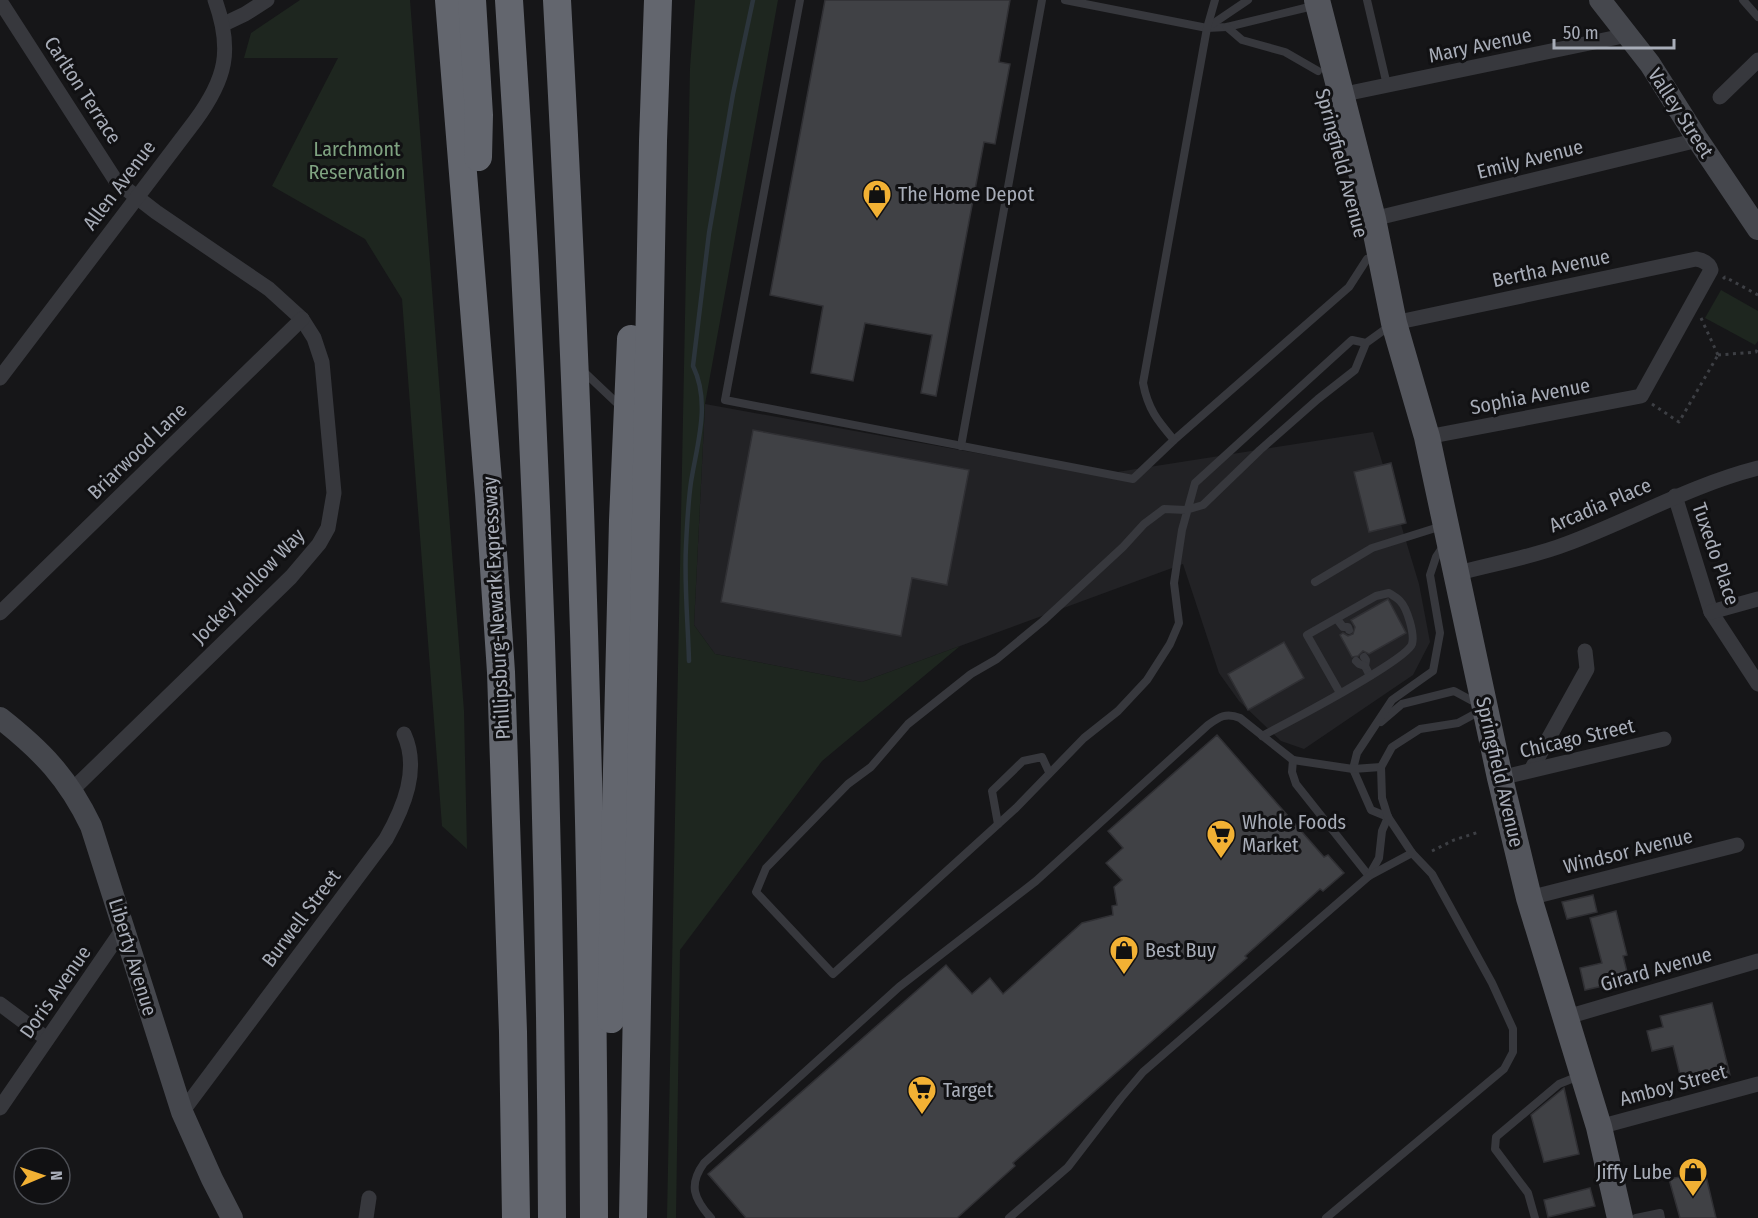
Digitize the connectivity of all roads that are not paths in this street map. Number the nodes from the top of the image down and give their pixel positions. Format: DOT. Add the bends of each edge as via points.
graph roads {
  1 [pos="216,0"];
  2 [pos="267,0"];
  3 [pos="449,0"];
  4 [pos="472,0"];
  5 [pos="509,0"];
  6 [pos="557,0"];
  7 [pos="658,0"];
  8 [pos="800,0"];
  9 [pos="1042,0"];
  10 [pos="1065,0"];
  11 [pos="1215,0"];
  12 [pos="1248,0"];
  13 [pos="1367,0"];
  14 [pos="1600,0"];
  15 [pos="1743,0"];
  16 [pos="1309,3"];
  17 [pos="3,11"];
  18 [pos="1758,17"];
  19 [pos="224,24"];
  20 [pos="1227,27"];
  21 [pos="1207,28"];
  22 [pos="1628,35"];
  23 [pos="1758,60"];
  24 [pos="1318,71"];
  25 [pos="1387,86"];
  26 [pos="1340,95"];
  27 [pos="1720,97"];
  28 [pos="1698,140"];
  29 [pos="653,141"];
  30 [pos="136,197"];
  31 [pos="1372,219"];
  32 [pos="1756,222"];
  33 [pos="1367,259"];
  34 [pos="475,314"];
  35 [pos="302,319"];
  36 [pos="1394,323"];
  37 [pos="1366,343"];
  38 [pos="575,364"];
  39 [pos="0,378"];
  40 [pos="1641,396"];
  41 [pos="627,412"];
  42 [pos="1427,438"];
  43 [pos="1174,440"];
  44 [pos="961,446"];
  45 [pos="1758,468"];
  46 [pos="1675,496"];
  47 [pos="1186,510"];
  48 [pos="1447,532"];
  49 [pos="1455,574"];
  50 [pos="1315,582"];
  51 [pos="1758,599"];
  52 [pos="1711,612"];
  53 [pos="0,614"];
  54 [pos="1337,619"];
  55 [pos="1344,630"];
  56 [pos="1584,651"];
  57 [pos="1364,657"];
  58 [pos="1356,661"];
  59 [pos="1365,666"];
  60 [pos="1370,676"];
  61 [pos="1758,684"];
  62 [pos="1340,693"];
  63 [pos="1485,708"];
  64 [pos="0,718"];
  65 [pos="1375,726"];
  66 [pos="404,734"];
  67 [pos="1262,736"];
  68 [pos="1664,739"];
  69 [pos="1293,760"];
  70 [pos="1381,767"];
  71 [pos="1353,769"];
  72 [pos="1531,770"];
  73 [pos="1049,772"];
  74 [pos="1500,778"];
  75 [pos="72,790"];
  76 [pos="1388,817"];
  77 [pos="998,824"];
  78 [pos="1737,845"];
  79 [pos="1412,853"];
  80 [pos="1369,876"];
  81 [pos="1529,898"];
  82 [pos="123,929"];
  83 [pos="1758,961"];
  84 [pos="0,1004"];
  85 [pos="1566,1017"];
  86 [pos="47,1039"];
  87 [pos="1583,1075"];
  88 [pos="1758,1084"];
  89 [pos="0,1108"];
  90 [pos="182,1112"];
  91 [pos="1599,1127"];
  92 [pos="369,1198"];
  93 [pos="1661,1216"];
  94 [pos="230,1217"];
  95 [pos="366,1218"];
  96 [pos="516,1218"];
  97 [pos="552,1218"];
  98 [pos="594,1218"];
  99 [pos="598,1218"];
  100 [pos="633,1218"];
  101 [pos="711,1218"];
  102 [pos="1009,1218"];
  103 [pos="1326,1218"];
  104 [pos="1535,1218"];
  105 [pos="1620,1218"];
  106 [pos="1636,1218"];
  1 -- 19 [label="street, Allen Avenue"];
  2 -- 19 [label="street"];
  3 -- 34 [label="highway, Phillipsburg-Newark Expressway"];
  4 -- 34 [label="highway" via="479,115"];
  5 -- 97 [label="highway" via="530,357 545,739"];
  6 -- 38 [label="highway"];
  7 -- 29 [label="highway"];
  8 -- 44 [label="lane" via="725,400"];
  9 -- 44 [label="lane"];
  10 -- 21 [label="lane"];
  11 -- 21 [label="lane"];
  12 -- 21 [label="lane"];
  13 -- 25 [label="lane"];
  14 -- 22 [label="street, Valley Street"];
  15 -- 18 [label="lane"];
  16 -- 20 [label="lane"];
  16 -- 24 [label="main road, Springfield Avenue"];
  16 -- 26 [label="main road, Springfield Avenue"];
  17 -- 30 [label="street, Carlton Terrace" via="116,181"];
  19 -- 30 [label="street, Allen Avenue" via="225,48 215,92"];
  20 -- 21 [label="lane"];
  20 -- 24 [label="lane" via="1242,40 1286,52"];
  21 -- 43 [label="lane" via="1143,383 1146,402"];
  22 -- 25 [label="street, Mary Avenue"];
  22 -- 28 [label="street, Valley Street"];
  23 -- 27 [label="street"];
  24 -- 33 [label="main road, Springfield Avenue"];
  25 -- 26 [label="street, Mary Avenue"];
  26 -- 31 [label="main road, Springfield Avenue"];
  28 -- 31 [label="street, Emily Avenue"];
  28 -- 32 [label="street, Valley Street"];
  29 -- 41 [label="highway" via="634,278"];
  29 -- 100 [label="highway"];
  30 -- 35 [label="street, Jockey Hollow Way" via="261,283"];
  30 -- 39 [label="street, Allen Avenue"];
  31 -- 36 [label="main road, Springfield Avenue"];
  33 -- 36 [label="main road, Springfield Avenue"];
  33 -- 43 [label="lane" via="1349,287"];
  34 -- 96 [label="highway, Phillipsburg-Newark Expressway" via="501,672"];
  35 -- 53 [label="street, Briarwood Lane"];
  35 -- 75 [label="street, Jockey Hollow Way" via="322,362 334,493 328,528 320,544 291,577"];
  36 -- 37 [label="lane"];
  36 -- 40 [label="street, Bertha Avenue" via="1696,259 1706,262 1711,270"];
  36 -- 42 [label="main road, Springfield Avenue"];
  37 -- 47 [label="lane" via="1355,370 1260,450 1203,505"];
  37 -- 47 [label="lane" via="1352,340 1195,483"];
  38 -- 41 [label="lane"];
  38 -- 98 [label="highway" via="589,797"];
  40 -- 42 [label="street, Sophia Avenue"];
  41 -- 99 [label="highway" via="608,1143"];
  42 -- 48 [label="main road, Springfield Avenue"];
  43 -- 44 [label="lane" via="1133,479"];
  45 -- 46 [label="street, Arcadia Place"];
  46 -- 49 [label="street, Arcadia Place" via="1565,545"];
  46 -- 52 [label="street, Tuxedo Place"];
  47 -- 73 [label="lane" via="1174,584 1179,623 1170,644 1147,680 1118,711"];
  47 -- 77 [label="lane" via="1164,509 1144,524 1043,621 908,724 871,767 848,784 766,868 756,892 833,974"];
  48 -- 49 [label="main road, Springfield Avenue"];
  48 -- 50 [label="lane" via="1372,548"];
  48 -- 65 [label="lane" via="1430,575 1440,633 1433,671 1392,700"];
  49 -- 63 [label="main road, Springfield Avenue"];
  51 -- 52 [label="street"];
  52 -- 61 [label="street, Tuxedo Place"];
  54 -- 55 [label="lane"];
  54 -- 60 [label="lane" via="1376,596 1389,593 1401,601 1413,631 1412,645 1402,657"];
  54 -- 62 [label="lane" via="1307,634"];
  56 -- 72 [label="street" via="1587,669"];
  57 -- 59 [label="lane"];
  58 -- 59 [label="lane"];
  59 -- 60 [label="lane"];
  60 -- 62 [label="lane"];
  62 -- 67 [label="lane"];
  63 -- 65 [label="lane" via="1454,691 1402,704"];
  63 -- 70 [label="lane" via="1458,723 1420,729 1404,737 1392,747"];
  63 -- 74 [label="main road, Springfield Avenue"];
  64 -- 75 [label="street, Liberty Avenue" via="43,754"];
  65 -- 71 [label="lane" via="1357,753"];
  66 -- 90 [label="street, Burwell Street" via="410,747 409,777 401,809 386,839"];
  67 -- 69 [label="lane"];
  67 -- 101 [label="lane" via="1240,718 1231,714 1221,716 1036,881 899,987 704,1163 695,1179 695,1194"];
  68 -- 72 [label="street, Chicago Street"];
  69 -- 71 [label="lane"];
  69 -- 80 [label="lane" via="1296,784"];
  70 -- 71 [label="lane"];
  70 -- 76 [label="lane" via="1382,798"];
  71 -- 76 [label="lane" via="1371,810"];
  72 -- 74 [label="street, Chicago Street"];
  73 -- 77 [label="lane"];
  73 -- 77 [label="lane" via="1042,756 1023,761 992,791"];
  74 -- 81 [label="main road, Springfield Avenue"];
  75 -- 82 [label="street, Liberty Avenue" via="92,826"];
  76 -- 79 [label="lane"];
  76 -- 80 [label="lane" via="1379,858"];
  78 -- 81 [label="street, Windsor Avenue"];
  79 -- 80 [label="lane"];
  79 -- 103 [label="lane" via="1432,874 1492,983 1513,1029 1513,1052 1504,1069"];
  80 -- 102 [label="lane" via="1143,1072 1068,1167"];
  81 -- 85 [label="main road, Springfield Avenue"];
  82 -- 86 [label="street, Doris Avenue"];
  82 -- 90 [label="street, Liberty Avenue"];
  83 -- 85 [label="street, Girard Avenue"];
  84 -- 86 [label="street"];
  85 -- 87 [label="main road, Springfield Avenue"];
  86 -- 89 [label="street, Doris Avenue"];
  87 -- 91 [label="main road, Springfield Avenue"];
  87 -- 104 [label="lane" via="1558,1084 1496,1137 1495,1149 1528,1193"];
  88 -- 91 [label="street, Amboy Street"];
  90 -- 94 [label="street, Liberty Avenue"];
  91 -- 105 [label="main road, Springfield Avenue"];
  92 -- 95 [label="street"];
  93 -- 106 [label="lane"];
}
